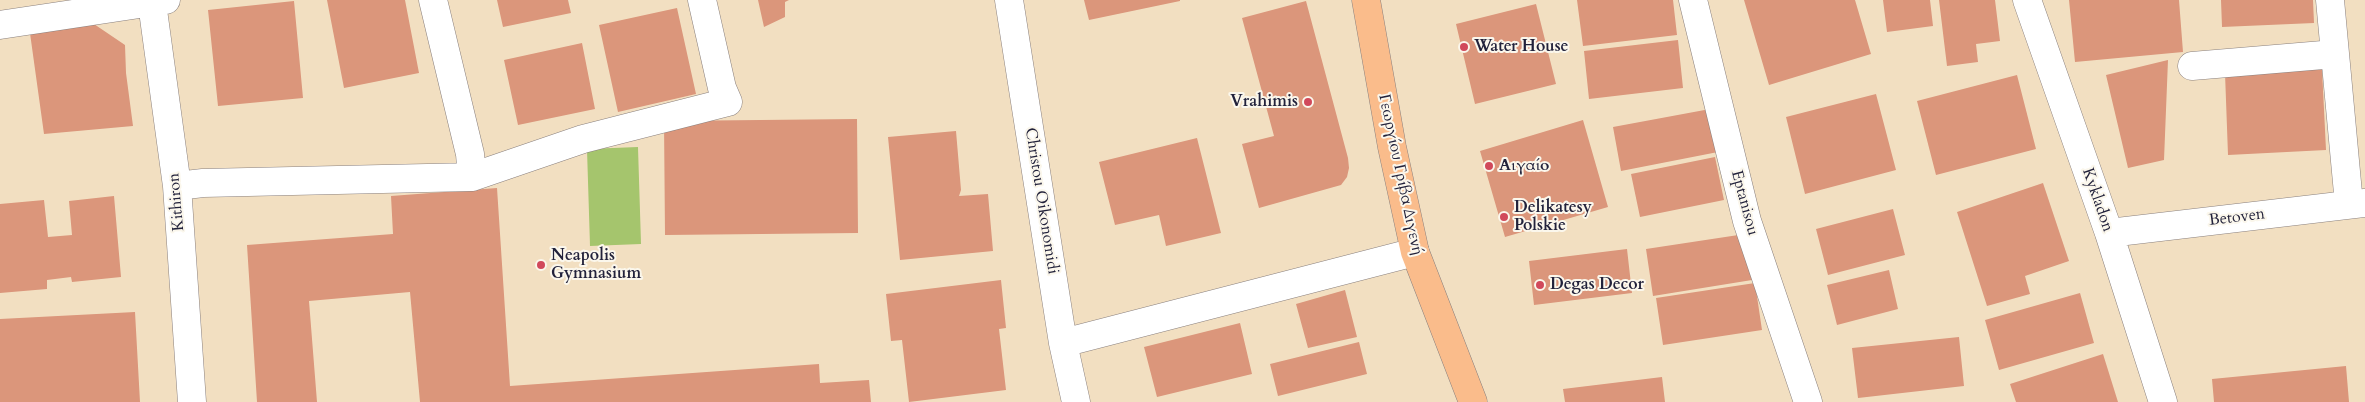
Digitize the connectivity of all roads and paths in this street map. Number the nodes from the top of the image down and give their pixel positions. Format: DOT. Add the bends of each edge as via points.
graph roads {
  1 [pos="433,0"];
  2 [pos="702,0"];
  3 [pos="1009,0"];
  4 [pos="1366,0"];
  5 [pos="1693,0"];
  6 [pos="2027,0"];
  7 [pos="2330,0"];
  8 [pos="159,1"];
  9 [pos="0,25"];
  10 [pos="2335,54"];
  11 [pos="2192,66"];
  12 [pos="472,177"];
  13 [pos="176,186"];
  14 [pos="2357,204"];
  15 [pos="2108,233"];
  16 [pos="1415,252"];
  17 [pos="1063,343"];
  18 [pos="192,402"];
  19 [pos="1076,402"];
  20 [pos="1473,402"];
  21 [pos="1808,402"];
  22 [pos="2164,402"];
  1 -- 12 [label="street" via="470,154"];
  2 -- 12 [label="street" via="728,102 583,139"];
  3 -- 17 [label="street, Christou Oikonomidi"];
  4 -- 16 [label="main road, Γεωργίου Γρίβα Διγενή" via="1392,147"];
  5 -- 21 [label="street, Eptanisou" via="1747,220"];
  6 -- 15 [label="street, Kykladon"];
  7 -- 10 [label="street"];
  8 -- 9 [label="street"];
  8 -- 13 [label="street, Kithiron"];
  10 -- 11 [label="street"];
  10 -- 14 [label="street"];
  12 -- 13 [label="street"];
  13 -- 18 [label="street, Kithiron"];
  14 -- 15 [label="street, Betoven"];
  15 -- 22 [label="street, Kykladon"];
  16 -- 17 [label="street"];
  16 -- 20 [label="main road, Γεωργίου Γρίβα Διγενή"];
  17 -- 19 [label="street, Christou Oikonomidi"];
}
